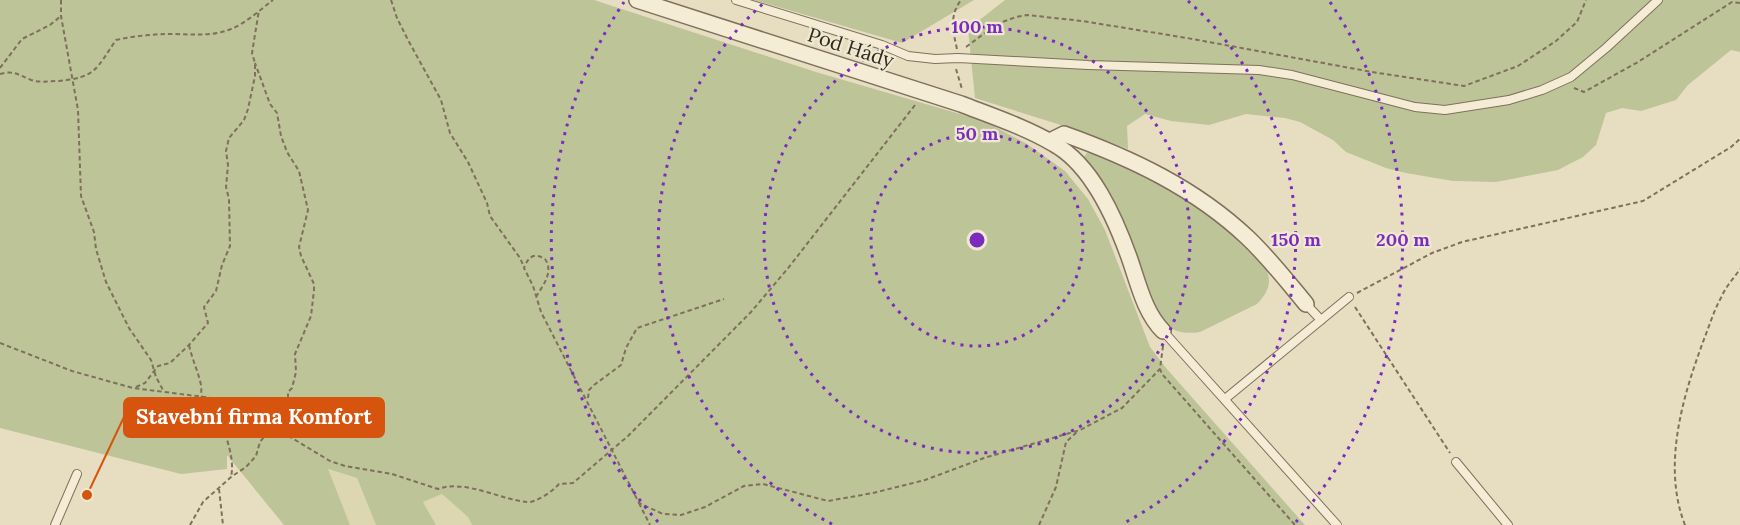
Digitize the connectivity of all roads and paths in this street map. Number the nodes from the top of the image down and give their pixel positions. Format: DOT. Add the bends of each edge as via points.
graph roads {
  1 [pos="61,0"];
  2 [pos="273,0"];
  3 [pos="391,0"];
  4 [pos="637,0"];
  5 [pos="735,0"];
  6 [pos="961,0"];
  7 [pos="1586,0"];
  8 [pos="1658,0"];
  9 [pos="1740,3"];
  10 [pos="259,10"];
  11 [pos="61,15"];
  12 [pos="958,58"];
  13 [pos="255,63"];
  14 [pos="0,68"];
  15 [pos="0,74"];
  16 [pos="1571,77"];
  17 [pos="73,80"];
  18 [pos="918,90"];
  19 [pos="961,104"];
  20 [pos="1740,139"];
  21 [pos="1050,141"];
  22 [pos="524,268"];
  23 [pos="1740,269"];
  24 [pos="536,297"];
  25 [pos="1349,297"];
  26 [pos="723,299"];
  27 [pos="1306,304"];
  28 [pos="1322,320"];
  29 [pos="1163,332"];
  30 [pos="0,343"];
  31 [pos="189,345"];
  32 [pos="1160,369"];
  33 [pos="153,371"];
  34 [pos="133,388"];
  35 [pos="163,392"];
  36 [pos="202,398"];
  37 [pos="1226,399"];
  38 [pos="588,401"];
  39 [pos="272,426"];
  40 [pos="1080,430"];
  41 [pos="611,450"];
  42 [pos="1456,462"];
  43 [pos="77,474"];
  44 [pos="231,477"];
  45 [pos="219,489"];
  46 [pos="639,503"];
  47 [pos="1505,522"];
  48 [pos="55,525"];
  49 [pos="190,525"];
  50 [pos="223,525"];
  51 [pos="650,525"];
  52 [pos="1039,525"];
  53 [pos="1295,525"];
  54 [pos="1337,525"];
  55 [pos="1495,525"];
  56 [pos="1685,525"];
  1 -- 11 [label="path"];
  2 -- 10 [label="path"];
  3 -- 22 [label="path" via="441,100 450,133 468,162 490,216"];
  4 -- 18 [label="street, Pod Hády"];
  5 -- 12 [label="lane" via="908,56"];
  6 -- 7 [label="path" via="952,25 958,53 997,24 1027,15 1464,86 1518,66 1556,41 1577,22"];
  8 -- 16 [label="lane"];
  9 -- 16 [label="path" via="1732,2 1584,92 1573,87"];
  10 -- 13 [label="path" via="252,53"];
  10 -- 17 [label="path" via="240,25 205,36 172,34 116,40 96,69"];
  11 -- 14 [label="path" via="22,39"];
  11 -- 17 [label="path"];
  12 -- 16 [label="lane" via="1259,70 1415,107 1445,110 1509,100"];
  12 -- 19 [label="path"];
  13 -- 31 [label="path" via="249,109 229,138 226,151 230,246 216,291 204,307 208,324"];
  13 -- 39 [label="path" via="277,113 287,152 299,171 308,210 299,247 314,285 311,316 295,354 296,372 288,392 290,404"];
  15 -- 17 [label="path" via="18,73 41,82"];
  17 -- 33 [label="path" via="81,196 106,282 129,328 151,360"];
  18 -- 19 [label="street, Pod Hády"];
  18 -- 41 [label="path" via="916,103 751,312"];
  19 -- 21 [label="street, Pod Hády"];
  20 -- 25 [label="path" via="1643,201 1462,242 1431,253"];
  21 -- 27 [label="street, Pod Hády" via="1064,134 1095,145 1132,160 1199,199 1248,238"];
  21 -- 29 [label="street, Pod Hády" via="1073,159 1099,192 1120,233 1148,312"];
  22 -- 24 [label="path"];
  22 -- 24 [label="path" via="527,260 537,255 548,264 548,273"];
  23 -- 56 [label="path" via="1722,295 1682,407 1674,463 1678,507"];
  24 -- 38 [label="path"];
  25 -- 28 [label="lane"];
  25 -- 42 [label="path"];
  26 -- 38 [label="path" via="637,328 621,365 589,390"];
  27 -- 28 [label="lane"];
  28 -- 37 [label="lane"];
  29 -- 32 [label="path"];
  29 -- 37 [label="lane"];
  30 -- 34 [label="path" via="72,371"];
  31 -- 33 [label="path" via="170,363"];
  31 -- 36 [label="path"];
  32 -- 40 [label="path" via="1122,408"];
  32 -- 53 [label="path"];
  33 -- 34 [label="path" via="145,383"];
  33 -- 35 [label="path"];
  34 -- 35 [label="path"];
  35 -- 36 [label="path"];
  36 -- 39 [label="path" via="228,400 252,408"];
  36 -- 44 [label="path" via="228,442"];
  37 -- 54 [label="lane"];
  38 -- 41 [label="path"];
  39 -- 41 [label="path" via="345,466 392,474 438,489 445,486 491,492 529,502 551,493 559,484 573,483"];
  39 -- 44 [label="path" via="260,442 256,456"];
  40 -- 46 [label="path" via="925,480 828,501 763,484 744,486 681,515 663,514"];
  40 -- 52 [label="path" via="1066,442 1056,487"];
  41 -- 46 [label="path"];
  42 -- 47 [label="lane"];
  43 -- 48 [label="lane"];
  44 -- 45 [label="path"];
  45 -- 49 [label="path" via="203,502"];
  45 -- 50 [label="path"];
  46 -- 51 [label="path"];
  47 -- 55 [label="lane"];
}
